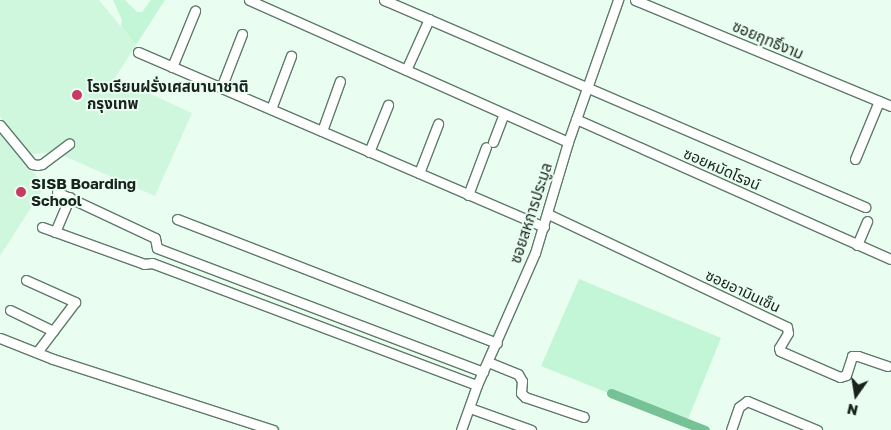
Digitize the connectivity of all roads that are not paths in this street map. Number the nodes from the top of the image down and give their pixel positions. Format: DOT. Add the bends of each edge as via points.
graph roads {
  1 [pos="248,0"];
  2 [pos="384,0"];
  3 [pos="618,0"];
  4 [pos="635,0"];
  5 [pos="195,11"];
  6 [pos="429,19"];
  7 [pos="242,34"];
  8 [pos="138,52"];
  9 [pos="291,56"];
  10 [pos="172,67"];
  11 [pos="406,70"];
  12 [pos="340,81"];
  13 [pos="587,86"];
  14 [pos="222,88"];
  15 [pos="879,101"];
  16 [pos="388,105"];
  17 [pos="891,106"];
  18 [pos="271,109"];
  19 [pos="504,114"];
  20 [pos="576,119"];
  21 [pos="438,124"];
  22 [pos="0,125"];
  23 [pos="322,131"];
  24 [pos="568,142"];
  25 [pos="68,144"];
  26 [pos="369,152"];
  27 [pos="855,159"];
  28 [pos="419,173"];
  29 [pos="57,192"];
  30 [pos="468,195"];
  31 [pos="70,197"];
  32 [pos="865,207"];
  33 [pos="548,214"];
  34 [pos="178,219"];
  35 [pos="867,221"];
  36 [pos="42,227"];
  37 [pos="544,227"];
  38 [pos="55,232"];
  39 [pos="858,245"];
  40 [pos="157,248"];
  41 [pos="890,258"];
  42 [pos="152,263"];
  43 [pos="26,280"];
  44 [pos="258,287"];
  45 [pos="254,301"];
  46 [pos="10,310"];
  47 [pos="372,330"];
  48 [pos="53,332"];
  49 [pos="0,338"];
  50 [pos="367,342"];
  51 [pos="497,342"];
  52 [pos="37,352"];
  53 [pos="437,355"];
  54 [pos="488,362"];
  55 [pos="886,366"];
  56 [pos="432,368"];
  57 [pos="483,372"];
  58 [pos="477,385"];
  59 [pos="470,408"];
  60 [pos="584,417"];
  61 [pos="273,430"];
  62 [pos="461,430"];
  63 [pos="531,430"];
  64 [pos="731,430"];
  65 [pos="817,430"];
  1 -- 11 [label="street"];
  2 -- 6 [label="street"];
  3 -- 13 [label="street, ซอยสหการประมูล"];
  4 -- 15 [label="street, ซอยฤทธิ์งาม"];
  5 -- 10 [label="street"];
  6 -- 11 [label="street"];
  6 -- 13 [label="street"];
  7 -- 14 [label="street"];
  8 -- 10 [label="street"];
  9 -- 18 [label="street"];
  10 -- 14 [label="street"];
  11 -- 19 [label="street"];
  12 -- 23 [label="street"];
  13 -- 20 [label="street, ซอยสหการประมูล"];
  13 -- 32 [label="street"];
  14 -- 18 [label="street"];
  15 -- 17 [label="street, ซอยฤทธิ์งาม"];
  15 -- 27 [label="street"];
  16 -- 26 [label="street"];
  18 -- 23 [label="street"];
  19 -- 24 [label="street"];
  19 -- 30 [label="street"];
  20 -- 24 [label="street, ซอยสหการประมูล"];
  20 -- 39 [label="street, ซอยหมัดโรจน์"];
  21 -- 28 [label="street"];
  22 -- 25 [label="street" via="32,164 42,164"];
  23 -- 26 [label="street"];
  24 -- 33 [label="street, ซอยสหการประมูล"];
  26 -- 28 [label="street"];
  28 -- 30 [label="street"];
  29 -- 31 [label="street"];
  30 -- 37 [label="street"];
  31 -- 38 [label="street"];
  31 -- 40 [label="street" via="155,238"];
  33 -- 37 [label="street, ซอยสหการประมูล"];
  33 -- 55 [label="street, ซอยอามินเซ็น" via="786,327 788,333 780,351 840,377 846,375 852,356"];
  34 -- 51 [label="street"];
  35 -- 39 [label="street"];
  36 -- 38 [label="street"];
  37 -- 51 [label="street, ซอยสหการประมูล"];
  38 -- 42 [label="street" via="144,264"];
  39 -- 41 [label="street, ซอยหมัดโรจน์"];
  40 -- 42 [label="street"];
  40 -- 44 [label="street"];
  42 -- 45 [label="street"];
  43 -- 48 [label="street" via="75,302"];
  44 -- 45 [label="street"];
  44 -- 47 [label="street"];
  45 -- 50 [label="street"];
  46 -- 48 [label="street"];
  47 -- 50 [label="street"];
  47 -- 53 [label="street"];
  48 -- 52 [label="street"];
  49 -- 52 [label="street"];
  50 -- 56 [label="street"];
  51 -- 54 [label="street, ซอยสหการประมูล"];
  52 -- 61 [label="street"];
  53 -- 56 [label="street"];
  53 -- 57 [label="street"];
  54 -- 57 [label="street, ซอยสหการประมูล"];
  54 -- 60 [label="street" via="518,374 522,381 521,393 525,397"];
  56 -- 58 [label="street"];
  57 -- 58 [label="street, ซอยสหการประมูล"];
  58 -- 59 [label="street, ซอยสหการประมูล"];
  59 -- 62 [label="street, ซอยสหการประมูล"];
  59 -- 63 [label="street"];
  64 -- 65 [label="street" via="739,406 747,402"];
}
